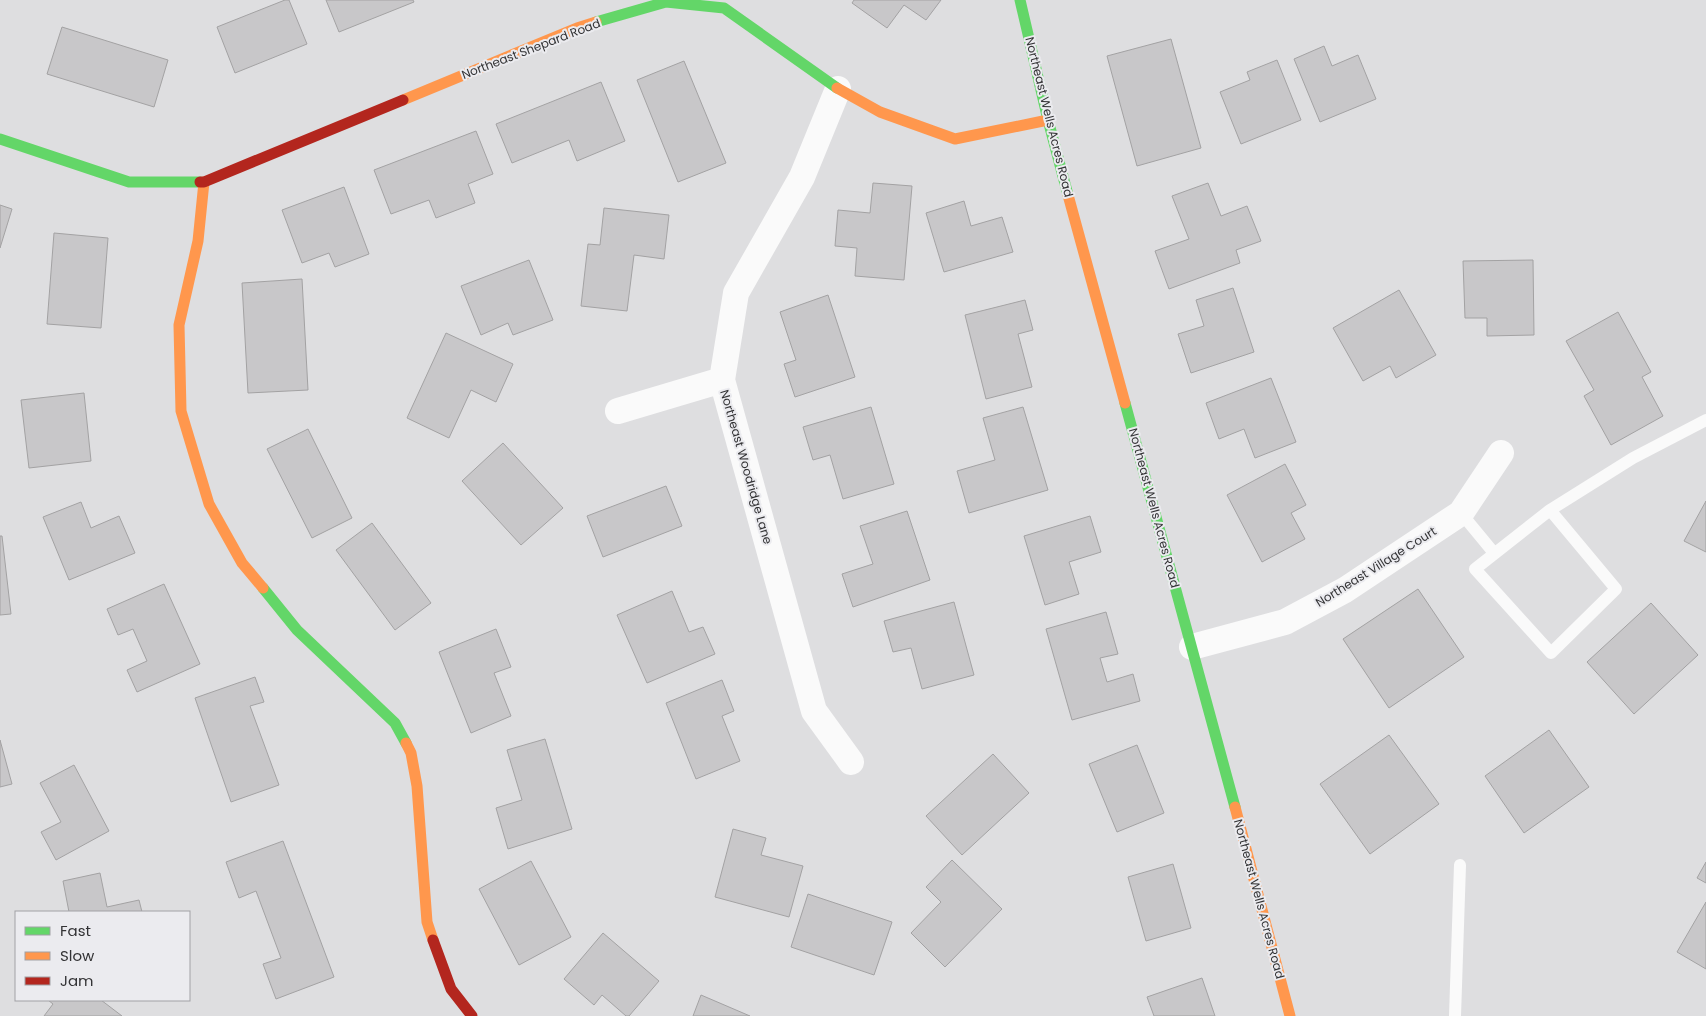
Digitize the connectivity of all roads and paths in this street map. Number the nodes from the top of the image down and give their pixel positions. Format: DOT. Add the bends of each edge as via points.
graph roads {
  1 [pos="1020,0"];
  2 [pos="838,89"];
  3 [pos="1048,120"];
  4 [pos="0,139"];
  5 [pos="204,182"];
  6 [pos="722,380"];
  7 [pos="618,411"];
  8 [pos="1706,420"];
  9 [pos="1501,453"];
  10 [pos="1550,510"];
  11 [pos="1461,512"];
  12 [pos="1494,554"];
  13 [pos="1192,646"];
  14 [pos="851,762"];
  15 [pos="1460,866"];
  16 [pos="472,1016"];
  17 [pos="1290,1016"];
  18 [pos="1455,1016"];
  1 -- 3 [label="street, Northeast Wells Acres Road"];
  2 -- 3 [label="street, Northeast Shepard Road" via="880,112 955,139"];
  2 -- 5 [label="street, Northeast Shepard Road" via="724,8 666,2 577,28"];
  2 -- 6 [label="street, Northeast Woodridge Lane" via="802,177 736,293"];
  3 -- 13 [label="street, Northeast Wells Acres Road"];
  4 -- 5 [label="street, Northeast Shepard Road" via="129,182"];
  5 -- 16 [label="street" via="198,241 179,325 181,411 209,504 242,563 297,630 395,723 411,753 417,786 427,922 451,989"];
  6 -- 7 [label="street"];
  6 -- 14 [label="street, Northeast Woodridge Lane" via="814,711"];
  8 -- 10 [label="lane" via="1633,458"];
  9 -- 11 [label="street, Northeast Village Court"];
  10 -- 12 [label="lane"];
  10 -- 12 [label="lane" via="1616,589 1551,653 1475,569"];
  11 -- 12 [label="lane"];
  11 -- 13 [label="street, Northeast Village Court" via="1345,590 1285,622"];
  13 -- 17 [label="street, Northeast Wells Acres Road"];
  15 -- 18 [label="lane"];
}
